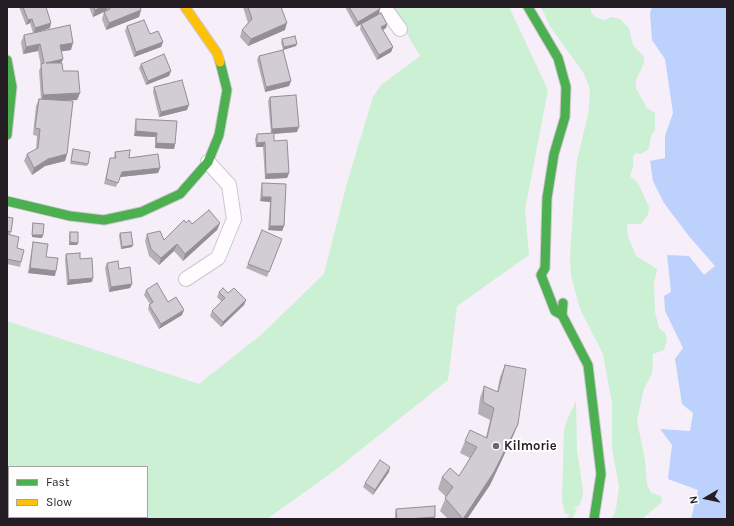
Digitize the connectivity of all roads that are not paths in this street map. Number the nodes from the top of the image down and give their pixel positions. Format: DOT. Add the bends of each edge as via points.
graph roads {
  1 [pos="185,7"];
  2 [pos="384,7"];
  3 [pos="528,7"];
  4 [pos="400,29"];
  5 [pos="7,60"];
  6 [pos="7,135"];
  7 [pos="208,162"];
  8 [pos="7,201"];
  9 [pos="186,279"];
  10 [pos="559,293"];
  11 [pos="562,315"];
  12 [pos="594,519"];
  1 -- 7 [label="street" via="217,53 227,90 219,136"];
  2 -- 4 [label="street"];
  3 -- 11 [label="street" via="558,58 566,87 565,117 554,154 547,198 549,271 541,275 554,311"];
  5 -- 6 [label="street" via="12,87"];
  7 -- 8 [label="street" via="180,194 141,212 104,220 70,216"];
  7 -- 9 [label="street" via="229,185 234,219 218,258"];
  10 -- 11 [label="street" via="564,306"];
  11 -- 12 [label="street" via="588,365 601,474"];
}
